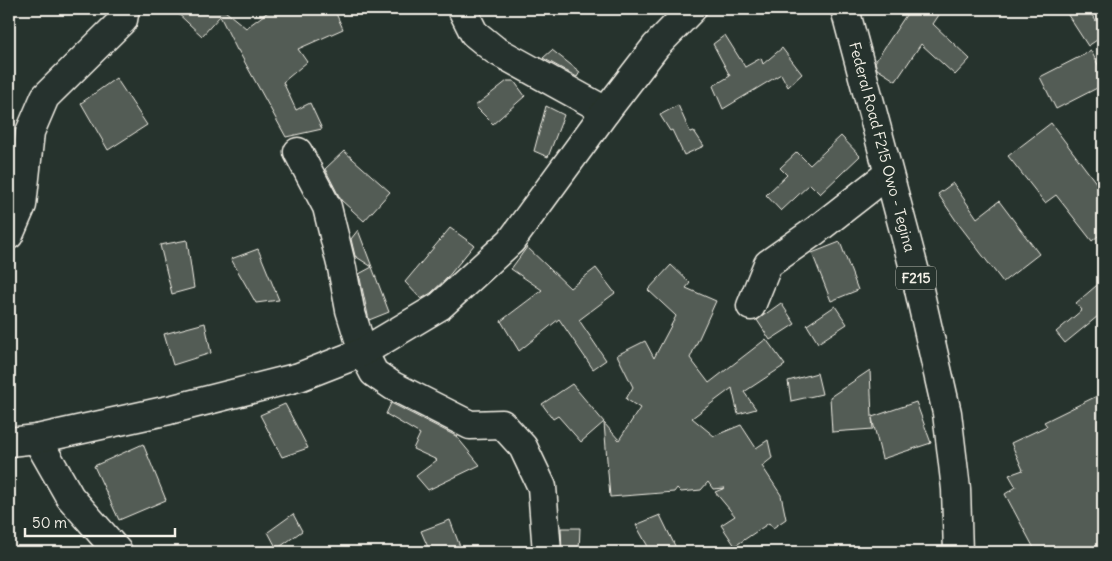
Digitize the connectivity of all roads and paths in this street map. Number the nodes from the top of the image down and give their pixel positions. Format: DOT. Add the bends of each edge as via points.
graph roads {
  1 [pos="125,9"];
  2 [pos="462,9"];
  3 [pos="692,9"];
  4 [pos="845,9"];
  5 [pos="606,111"];
  6 [pos="298,152"];
  7 [pos="888,174"];
  8 [pos="9,234"];
  9 [pos="751,306"];
  10 [pos="363,352"];
  11 [pos="37,439"];
  12 [pos="9,442"];
  13 [pos="118,552"];
  14 [pos="548,552"];
  15 [pos="958,552"];
  1 -- 8 [label="street" via="123,20 45,97 30,132 22,205"];
  2 -- 5 [label="street" via="474,32 495,50"];
  3 -- 5 [label="street" via="656,46"];
  4 -- 7 [label="street, Federal Road F215 Owo - Tegina / F215"];
  5 -- 10 [label="street" via="511,241 440,306"];
  6 -- 10 [label="street" via="327,207"];
  7 -- 9 [label="street" via="768,264"];
  7 -- 15 [label="street, Federal Road F215 Owo - Tegina / F215" via="915,272 947,413 956,490"];
  10 -- 11 [label="street" via="299,377"];
  10 -- 14 [label="street" via="374,373 393,386 470,425 502,424 523,448 542,488"];
  11 -- 12 [label="street"];
  11 -- 13 [label="street" via="70,497"];
}
